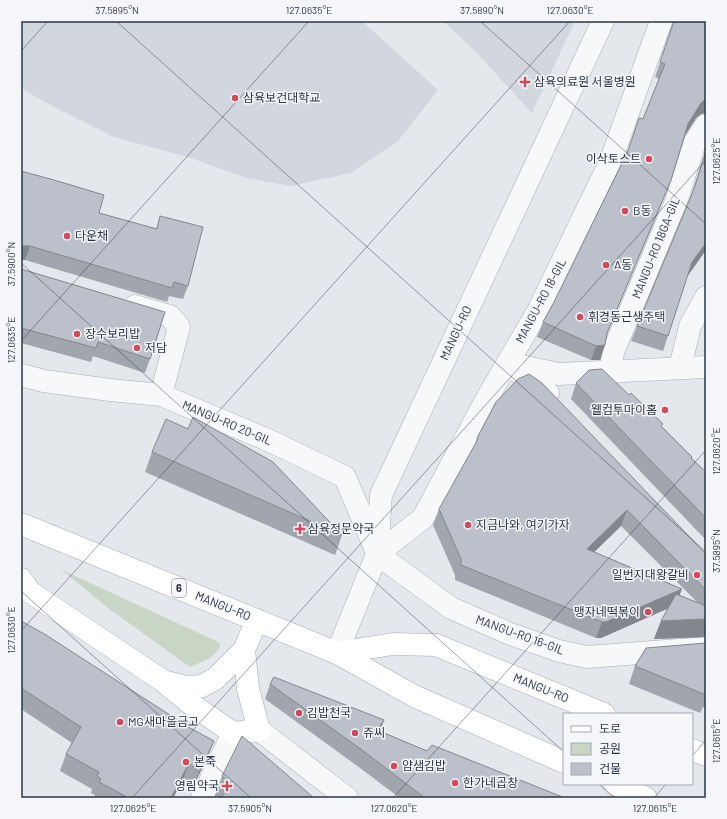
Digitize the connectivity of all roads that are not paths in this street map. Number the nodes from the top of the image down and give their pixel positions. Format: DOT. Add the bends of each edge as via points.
graph roads {
  1 [pos="603,21"];
  2 [pos="661,21"];
  3 [pos="706,126"];
  4 [pos="706,297"];
  5 [pos="119,301"];
  6 [pos="507,364"];
  7 [pos="706,367"];
  8 [pos="680,368"];
  9 [pos="611,372"];
  10 [pos="21,375"];
  11 [pos="161,394"];
  12 [pos="560,406"];
  13 [pos="21,524"];
  14 [pos="377,554"];
  15 [pos="21,579"];
  16 [pos="257,620"];
  17 [pos="706,648"];
  18 [pos="244,650"];
  19 [pos="337,653"];
  20 [pos="163,681"];
  21 [pos="602,713"];
  22 [pos="259,730"];
  23 [pos="233,733"];
  24 [pos="693,750"];
  25 [pos="706,755"];
  26 [pos="563,762"];
  27 [pos="616,785"];
  28 [pos="202,798"];
  29 [pos="347,798"];
  30 [pos="646,798"];
  1 -- 14 [label="street, MANGU-RO" via="381,495"];
  2 -- 6 [label="street, MANGU-RO 18-GIL" via="611,160 538,311"];
  3 -- 9 [label="street, MANGU-RO 18GA-GIL" via="695,142 677,199 613,352"];
  4 -- 8 [label="street" via="690,326"];
  5 -- 11 [label="street" via="170,316 179,326"];
  6 -- 9 [label="street" via="559,374"];
  6 -- 12 [label="street" via="544,389"];
  6 -- 14 [label="street, MANGU-RO 18-GIL" via="423,518"];
  7 -- 8 [label="street"];
  8 -- 9 [label="street"];
  10 -- 11 [label="street, MANGU-RO 20-GIL" via="44,381 110,390"];
  11 -- 14 [label="street, MANGU-RO 20-GIL" via="268,440 345,477"];
  13 -- 16 [label="main road, MANGU-RO / 6"];
  14 -- 17 [label="street, MANGU-RO 16-GIL" via="452,608 508,633 559,651 588,656"];
  14 -- 19 [label="street, MANGU-RO"];
  15 -- 20 [label="main road" via="30,592"];
  16 -- 18 [label="main road"];
  16 -- 19 [label="main road, MANGU-RO / 6"];
  18 -- 20 [label="main road" via="214,679 202,686 186,687"];
  18 -- 22 [label="main road" via="248,689"];
  19 -- 21 [label="main road, MANGU-RO" via="393,644 436,645"];
  19 -- 26 [label="main road, MANGU-RO / 6" via="414,696"];
  20 -- 23 [label="main road"];
  22 -- 23 [label="main road"];
  22 -- 29 [label="street"];
  23 -- 28 [label="street"];
  24 -- 25 [label="main road"];
  27 -- 30 [label="main road"];
}
